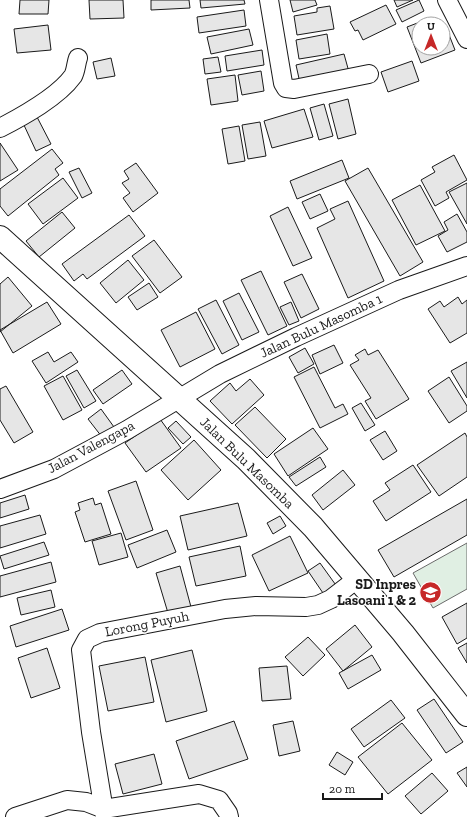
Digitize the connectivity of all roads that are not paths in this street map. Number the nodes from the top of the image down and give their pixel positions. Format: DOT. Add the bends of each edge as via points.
graph roads {
  1 [pos="269,0"];
  2 [pos="447,0"];
  3 [pos="467,39"];
  4 [pos="78,58"];
  5 [pos="369,74"];
  6 [pos="0,128"];
  7 [pos="0,237"];
  8 [pos="467,266"];
  9 [pos="179,398"];
  10 [pos="0,489"];
  11 [pos="356,579"];
  12 [pos="464,707"];
  13 [pos="105,813"];
  14 [pos="16,817"];
  15 [pos="228,817"];
  1 -- 5 [label="street" via="286,88 294,89"];
  2 -- 3 [label="street"];
  4 -- 6 [label="street" via="73,75 63,86 45,102"];
  7 -- 9 [label="street, Jalan Bulu Masomba"];
  8 -- 9 [label="street, Jalan Bulu Masomba 1" via="399,290 296,337 220,374"];
  9 -- 10 [label="street, Jalan Valengapa" via="127,430 54,468"];
  9 -- 11 [label="street, Jalan Bulu Masomba" via="246,459 313,527"];
  11 -- 12 [label="street, Jalan Bulu Masomba"];
  11 -- 13 [label="street, Lorong Puyuh" via="331,599 318,605 225,608 100,633 87,639 81,650 83,674"];
  13 -- 14 [label="street" via="86,802 67,800"];
  13 -- 15 [label="street" via="199,794 219,800"];
}
